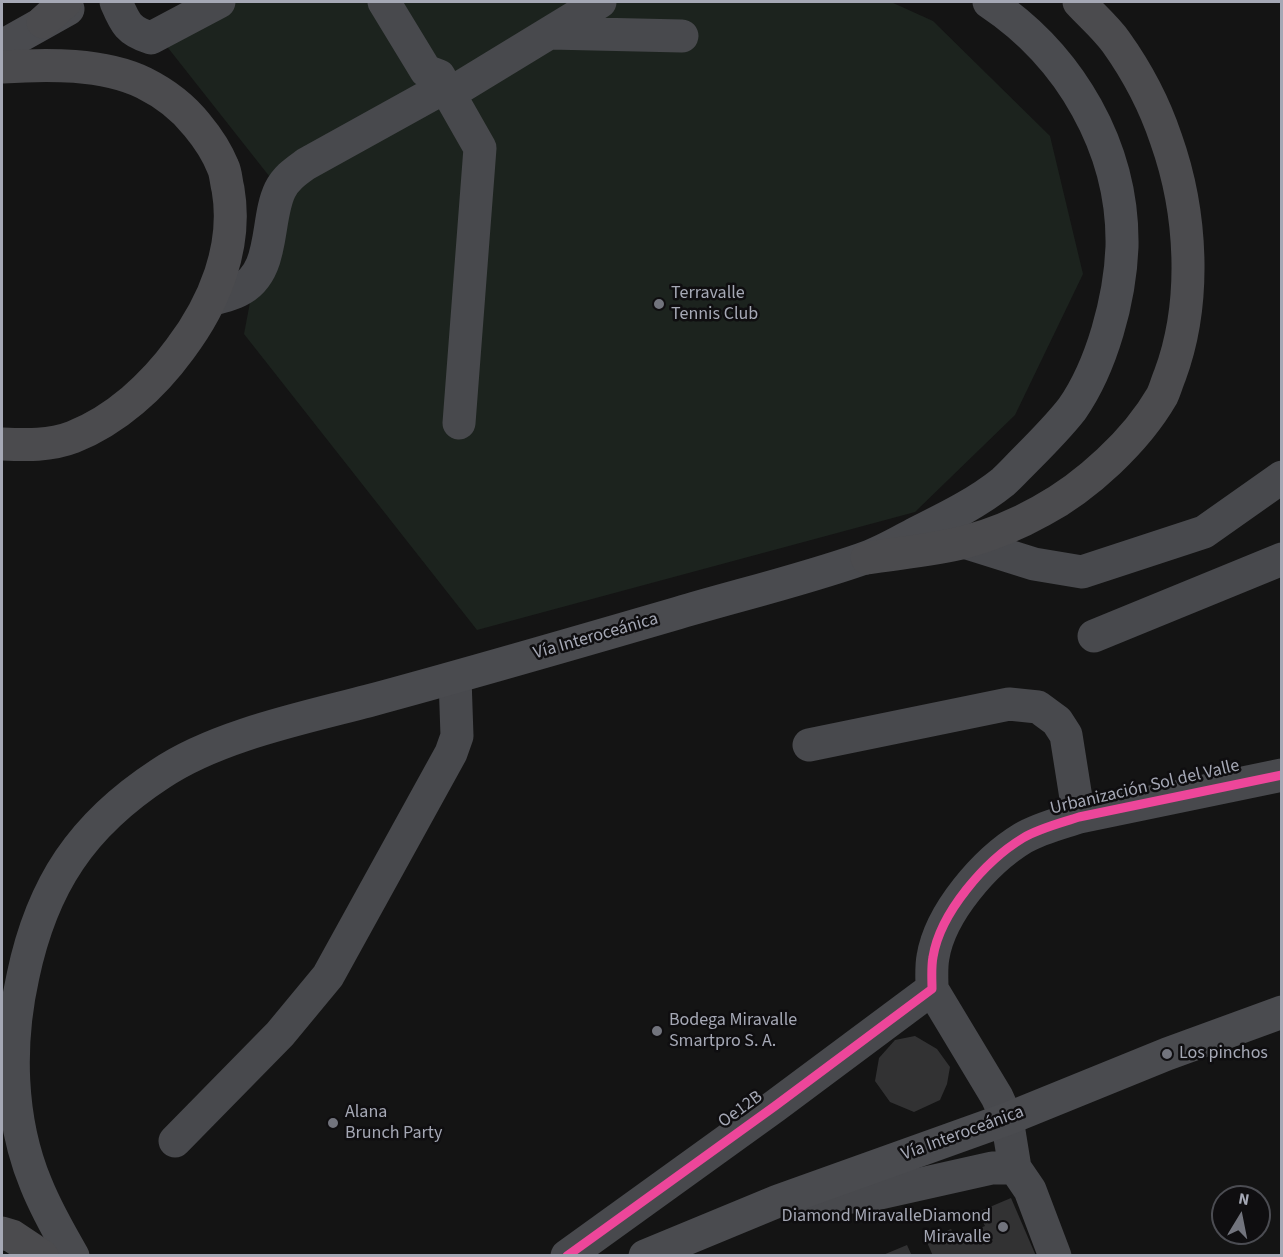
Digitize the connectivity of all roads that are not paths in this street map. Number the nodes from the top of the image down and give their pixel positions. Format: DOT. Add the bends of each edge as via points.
graph roads {
  1 [pos="81,2"];
  2 [pos="116,2"];
  3 [pos="219,2"];
  4 [pos="384,2"];
  5 [pos="410,2"];
  6 [pos="600,2"];
  7 [pos="989,2"];
  8 [pos="1080,2"];
  9 [pos="54,12"];
  10 [pos="550,33"];
  11 [pos="682,36"];
  12 [pos="2,46"];
  13 [pos="2,67"];
  14 [pos="444,86"];
  15 [pos="211,300"];
  16 [pos="459,423"];
  17 [pos="2,444"];
  18 [pos="1281,477"];
  19 [pos="964,542"];
  20 [pos="867,558"];
  21 [pos="1281,559"];
  22 [pos="1094,636"];
  23 [pos="455,678"];
  24 [pos="809,745"];
  25 [pos="1281,775"];
  26 [pos="1079,817"];
  27 [pos="932,989"];
  28 [pos="1281,1012"];
  29 [pos="1007,1119"];
  30 [pos="175,1141"];
  31 [pos="1015,1168"];
  32 [pos="778,1202"];
  33 [pos="2,1233"];
  34 [pos="42,1256"];
  35 [pos="73,1256"];
  36 [pos="567,1256"];
  37 [pos="645,1256"];
  38 [pos="1055,1256"];
  1 -- 9 [label="main road"];
  2 -- 3 [label="street" via="126,24 136,34 151,38"];
  4 -- 14 [label="street" via="426,71"];
  5 -- 14 [label="street" via="440,62"];
  6 -- 10 [label="street"];
  7 -- 20 [label="main road, Vía Interoceánica" via="1013,18 1049,54 1086,103 1105,142 1116,182 1122,226 1121,272 1094,368 1073,407 1043,442 1003,482 958,513"];
  8 -- 19 [label="highway" via="1116,41 1166,139 1181,198 1187,253 1189,290 1185,320 1177,357 1162,396 1109,461 1042,511"];
  9 -- 12 [label="main road"];
  10 -- 11 [label="street"];
  10 -- 14 [label="street"];
  13 -- 15 [label="highway" via="106,71 144,82 181,105 206,136 224,169 231,207 228,246"];
  14 -- 15 [label="street" via="288,176 279,192 257,274 240,290"];
  14 -- 16 [label="street" via="480,148"];
  15 -- 17 [label="highway" via="168,365 106,421 72,438 50,443"];
  18 -- 19 [label="street" via="1204,532 1082,572 1034,564"];
  19 -- 20 [label="highway"];
  20 -- 23 [label="main road, Vía Interoceánica"];
  21 -- 22 [label="street"];
  23 -- 30 [label="street" via="457,736 451,753 328,976 280,1034"];
  23 -- 35 [label="main road, Vía Interoceánica" via="266,728 163,771 118,804 85,837 57,878 30,942 14,1039 14,1081 21,1134 34,1179"];
  24 -- 26 [label="street" via="1009,704 1038,707 1057,721 1066,735"];
  25 -- 26 [label="street, Urbanización Sol del Valle"];
  26 -- 27 [label="street, Urbanización Sol del Valle" via="1024,837 969,886 944,924 933,957"];
  27 -- 29 [label="street"];
  27 -- 36 [label="street, Oe12B"];
  28 -- 29 [label="main road, Vía Interoceánica"];
  29 -- 31 [label="street"];
  29 -- 32 [label="main road, Vía Interoceánica"];
  31 -- 32 [label="street" via="992,1168 867,1196"];
  31 -- 38 [label="street" via="1030,1190"];
  32 -- 37 [label="main road, Vía Interoceánica"];
  33 -- 34 [label="highway"];
}
